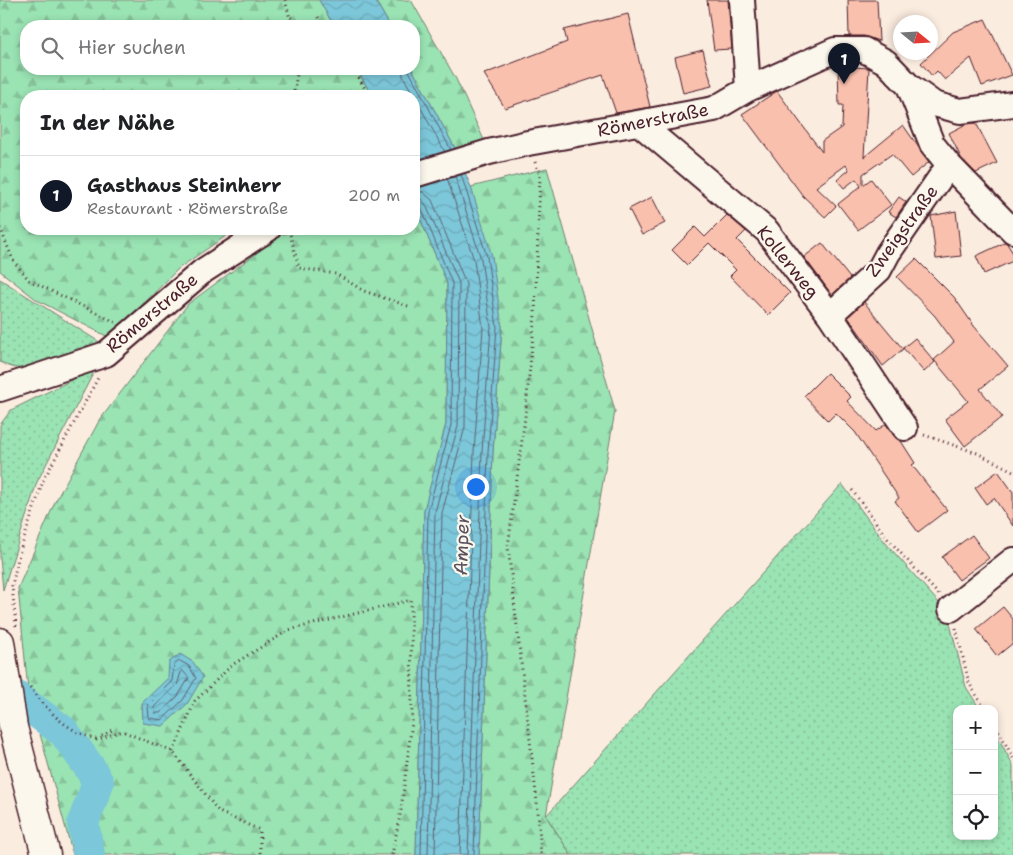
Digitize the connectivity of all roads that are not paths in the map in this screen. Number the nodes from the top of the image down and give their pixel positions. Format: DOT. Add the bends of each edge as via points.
graph roads {
  1 [pos="742,0"];
  2 [pos="909,86"];
  3 [pos="748,89"];
  4 [pos="1013,104"];
  5 [pos="640,124"];
  6 [pos="949,166"];
  7 [pos="420,173"];
  8 [pos="1013,231"];
  9 [pos="258,235"];
  10 [pos="830,315"];
  11 [pos="0,390"];
  12 [pos="905,428"];
  13 [pos="1013,560"];
  14 [pos="951,609"];
  15 [pos="8,637"];
  16 [pos="46,855"];
  1 -- 3 [label="street"];
  2 -- 3 [label="street, Römerstraße" via="886,62 864,50 835,50"];
  2 -- 4 [label="street, Römerstraße" via="934,104 960,111"];
  2 -- 6 [label="street" via="932,144"];
  3 -- 5 [label="street, Römerstraße" via="714,109"];
  5 -- 7 [label="street, Römerstraße" via="528,143"];
  5 -- 10 [label="street, Kollerweg" via="768,231"];
  6 -- 8 [label="street"];
  6 -- 10 [label="street, Zweigstraße" via="879,270"];
  9 -- 11 [label="street, Römerstraße" via="203,270 106,354"];
  10 -- 12 [label="street, Kollerweg"];
  13 -- 14 [label="street"];
  15 -- 16 [label="main road" via="16,681 10,709"];
}
